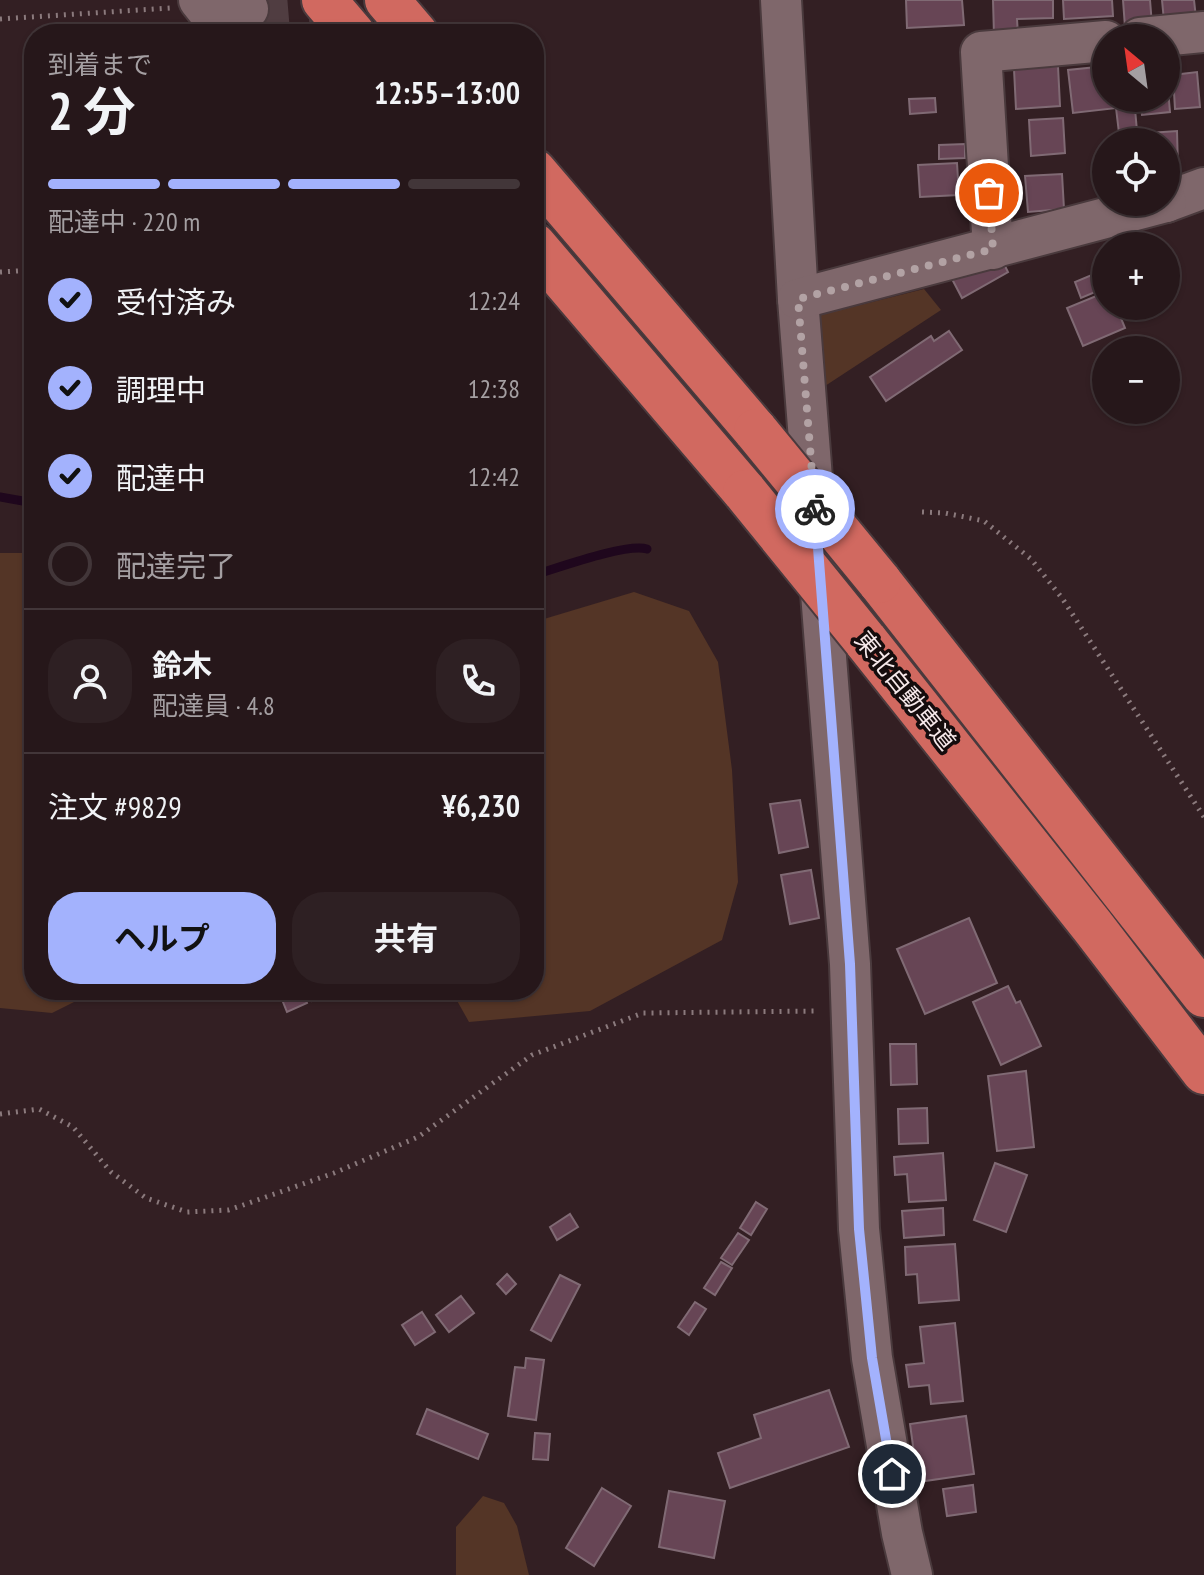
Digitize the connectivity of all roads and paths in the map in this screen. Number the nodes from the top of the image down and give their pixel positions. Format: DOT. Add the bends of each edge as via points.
graph roads {
  1 [pos="324,0"];
  2 [pos="387,0"];
  3 [pos="781,0"];
  4 [pos="203,5"];
  5 [pos="248,9"];
  6 [pos="0,19"];
  7 [pos="344,24"];
  8 [pos="407,24"];
  9 [pos="1204,32"];
  10 [pos="1180,34"];
  11 [pos="1092,42"];
  12 [pos="544,183"];
  13 [pos="1204,188"];
  14 [pos="1180,197"];
  15 [pos="1114,216"];
  16 [pos="993,249"];
  17 [pos="544,257"];
  18 [pos="24,271"];
  19 [pos="0,272"];
  20 [pos="798,299"];
  21 [pos="922,512"];
  22 [pos="1204,817"];
  23 [pos="1204,995"];
  24 [pos="851,1012"];
  25 [pos="1204,1072"];
  26 [pos="0,1114"];
  27 [pos="912,1575"];
  1 -- 7 [label="highway"];
  2 -- 8 [label="highway"];
  3 -- 20 [label="street"];
  4 -- 5 [label="street"];
  4 -- 6 [label="path"];
  9 -- 10 [label="street"];
  11 -- 16 [label="street" via="981,52"];
  12 -- 23 [label="highway, 東北自動車道, bridge" via="879,581"];
  13 -- 14 [label="street"];
  15 -- 16 [label="street"];
  16 -- 20 [label="street"];
  17 -- 25 [label="highway, 東北自動車道, bridge" via="865,640"];
  18 -- 19 [label="path"];
  20 -- 24 [label="street"];
  21 -- 22 [label="path" via="984,521 1031,559 1062,598"];
  24 -- 26 [label="path" via="643,1013 532,1055 418,1137 229,1210 187,1212 146,1198 111,1172 73,1127 39,1109"];
  24 -- 27 [label="street" via="859,1229 871,1344"];
}
